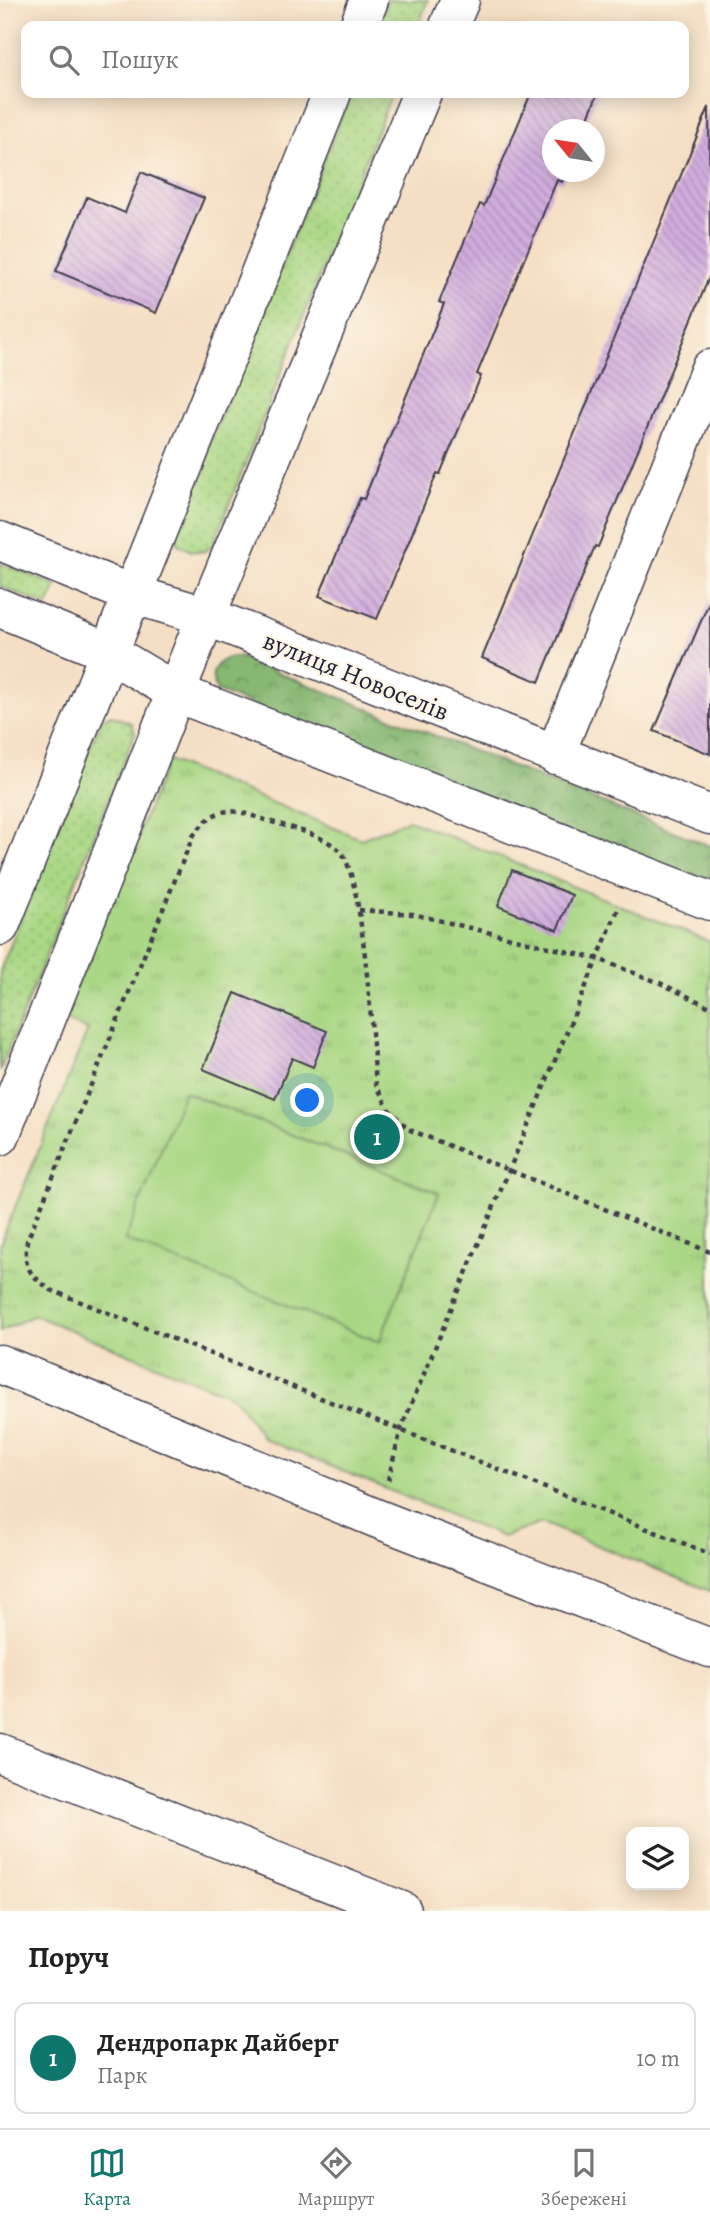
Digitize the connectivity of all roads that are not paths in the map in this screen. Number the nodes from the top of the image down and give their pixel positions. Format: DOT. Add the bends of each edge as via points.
graph roads {
  1 [pos="369,0"];
  2 [pos="460,0"];
  3 [pos="361,21"];
  4 [pos="451,21"];
  5 [pos="330,98"];
  6 [pos="420,98"];
  7 [pos="710,369"];
  8 [pos="0,541"];
  9 [pos="131,594"];
  10 [pos="0,608"];
  11 [pos="206,616"];
  12 [pos="108,652"];
  13 [pos="177,693"];
  14 [pos="555,755"];
  15 [pos="710,815"];
  16 [pos="710,901"];
  17 [pos="0,926"];
  18 [pos="0,1136"];
  19 [pos="0,1364"];
  20 [pos="710,1648"];
  21 [pos="0,1752"];
  22 [pos="402,1911"];
  1 -- 3 [label="street"];
  2 -- 4 [label="street"];
  5 -- 9 [label="street"];
  6 -- 11 [label="street"];
  7 -- 14 [label="street"];
  8 -- 9 [label="street, вулиця Новоселів"];
  9 -- 11 [label="street, вулиця Новоселів"];
  9 -- 12 [label="street"];
  10 -- 12 [label="street"];
  11 -- 13 [label="street"];
  11 -- 14 [label="street, вулиця Новоселів"];
  12 -- 13 [label="street"];
  12 -- 17 [label="street"];
  13 -- 16 [label="street"];
  13 -- 18 [label="street"];
  14 -- 15 [label="street, вулиця Новоселів"];
  19 -- 20 [label="street" via="378,1519"];
  21 -- 22 [label="street"];
}
